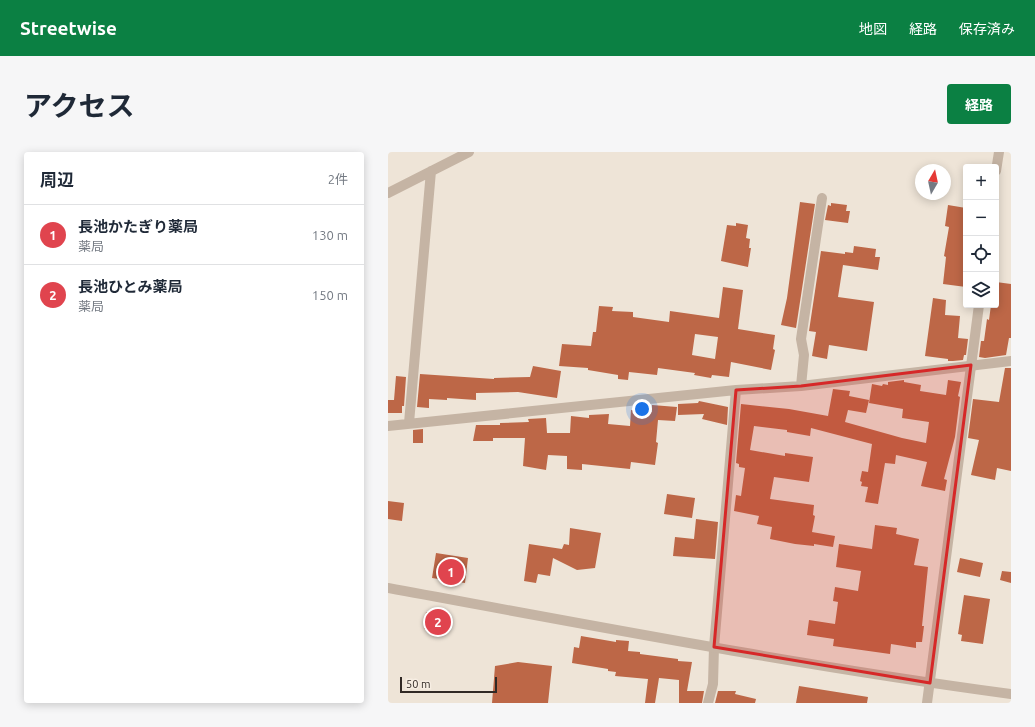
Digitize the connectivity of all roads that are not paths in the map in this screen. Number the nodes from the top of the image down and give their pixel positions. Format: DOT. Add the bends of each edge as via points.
graph roads {
  1 [pos="469,152"];
  2 [pos="999,152"];
  3 [pos="997,164"];
  4 [pos="431,170"];
  5 [pos="388,193"];
  6 [pos="822,198"];
  7 [pos="979,308"];
  8 [pos="1011,361"];
  9 [pos="971,365"];
  10 [pos="801,386"];
  11 [pos="736,390"];
  12 [pos="408,424"];
  13 [pos="388,426"];
  14 [pos="388,588"];
  15 [pos="714,647"];
  16 [pos="930,683"];
  17 [pos="1011,694"];
  18 [pos="708,703"];
  19 [pos="926,703"];
  1 -- 4 [label="street"];
  2 -- 3 [label="street"];
  4 -- 5 [label="street"];
  4 -- 12 [label="street"];
  6 -- 10 [label="street" via="801,339 804,355"];
  7 -- 9 [label="street"];
  8 -- 9 [label="street"];
  9 -- 10 [label="street"];
  9 -- 16 [label="street"];
  10 -- 11 [label="street"];
  11 -- 12 [label="street"];
  11 -- 15 [label="street"];
  12 -- 13 [label="street"];
  14 -- 15 [label="street"];
  15 -- 16 [label="street"];
  15 -- 18 [label="street" via="713,684"];
  16 -- 17 [label="street"];
  16 -- 19 [label="street"];
}
